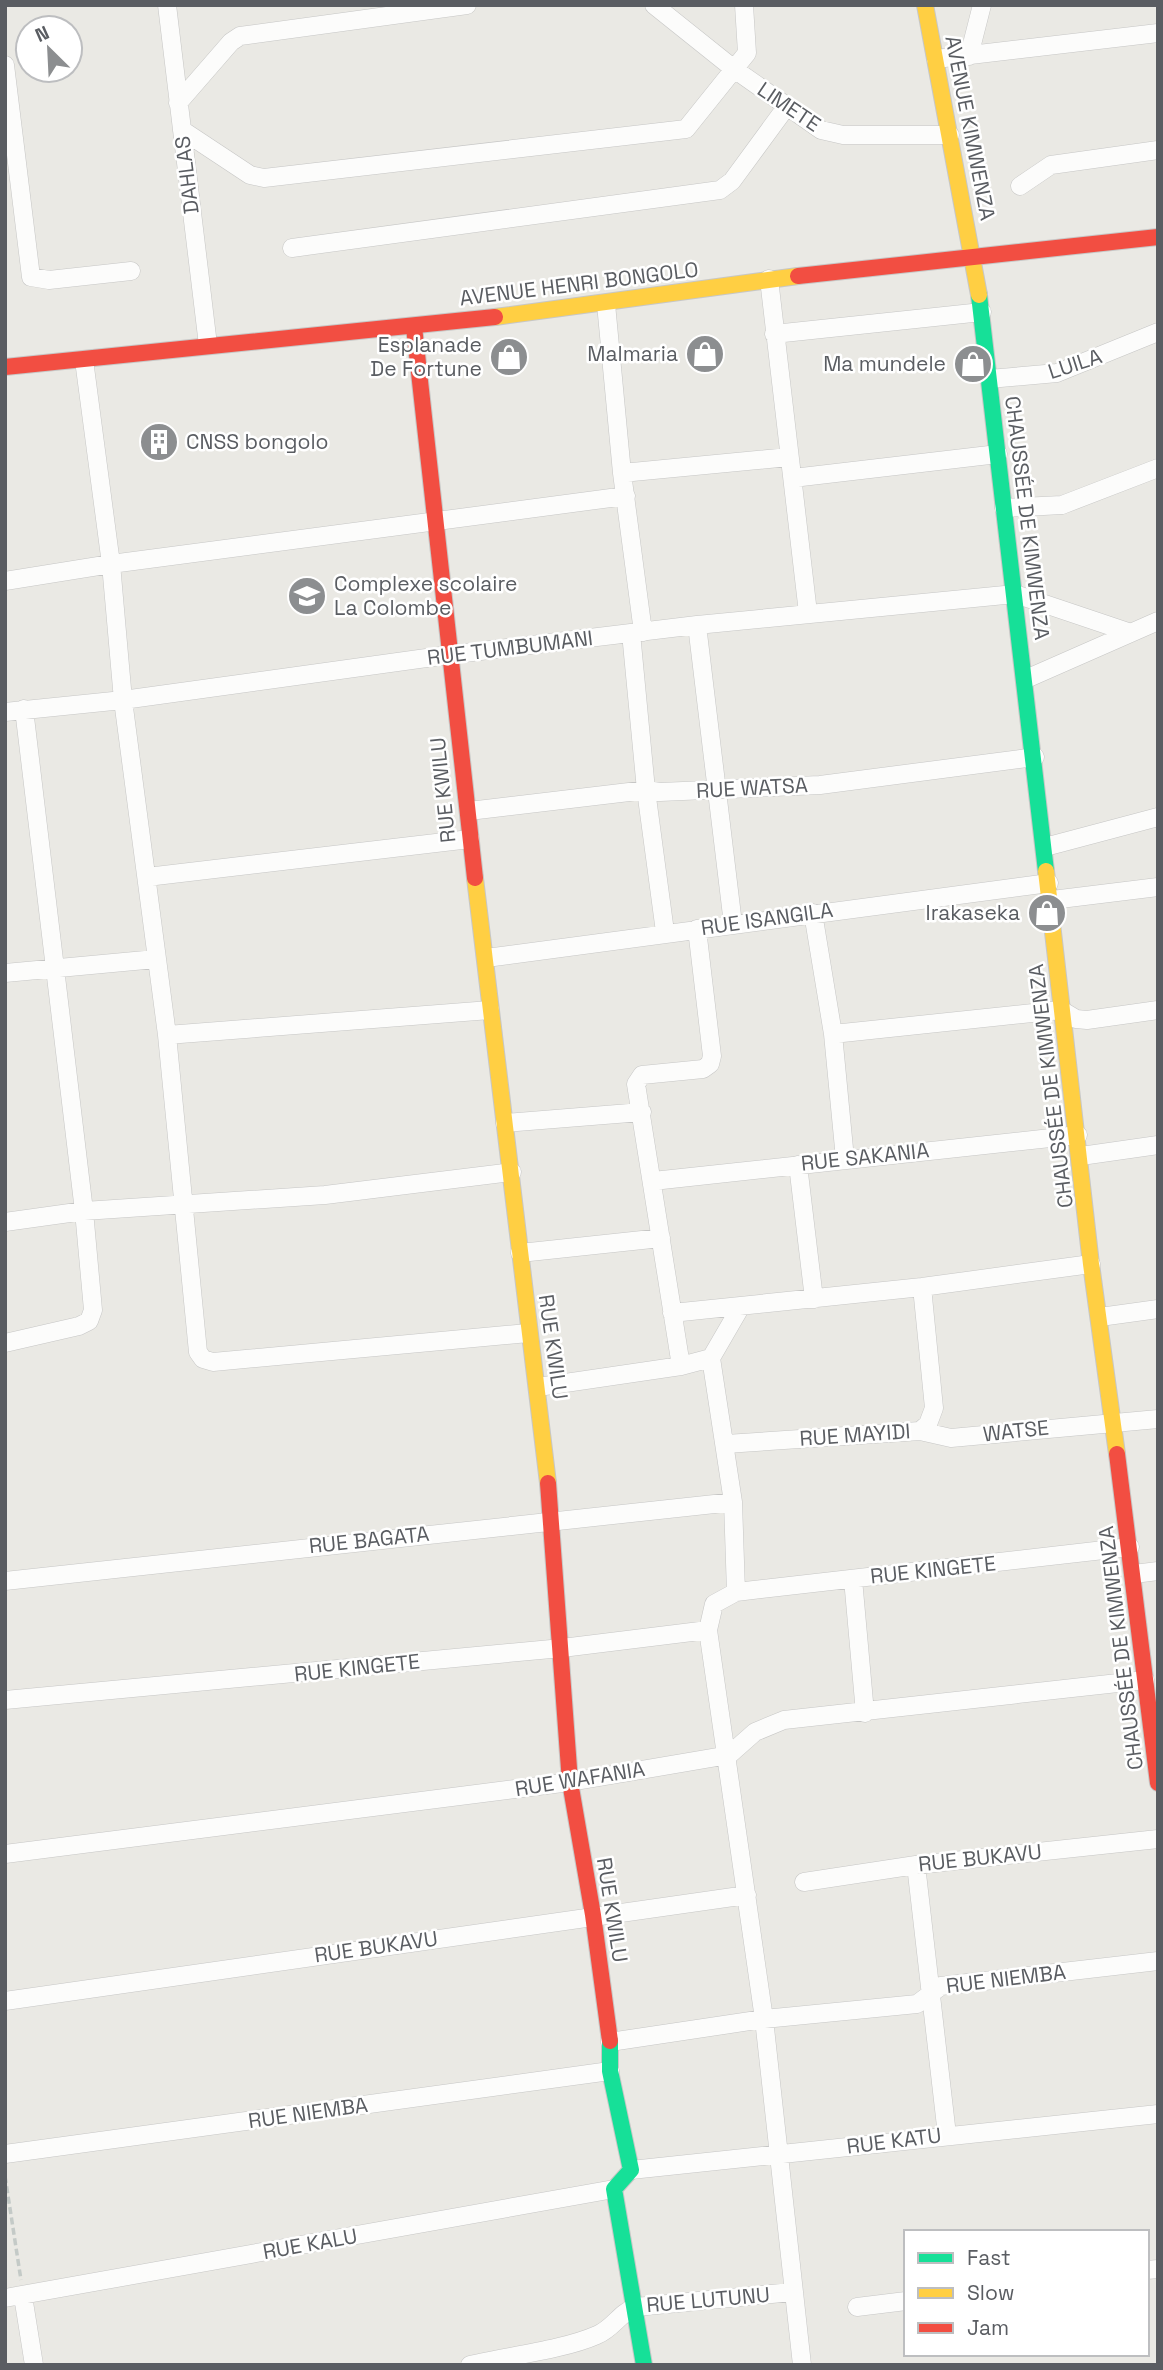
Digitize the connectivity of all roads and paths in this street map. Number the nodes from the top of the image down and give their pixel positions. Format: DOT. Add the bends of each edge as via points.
graph roads {
  1 [pos="167,5"];
  2 [pos="467,5"];
  3 [pos="654,5"];
  4 [pos="744,5"];
  5 [pos="925,5"];
  6 [pos="982,5"];
  7 [pos="1158,33"];
  8 [pos="969,56"];
  9 [pos="936,59"];
  10 [pos="5,65"];
  11 [pos="734,69"];
  12 [pos="178,103"];
  13 [pos="787,106"];
  14 [pos="182,130"];
  15 [pos="950,135"];
  16 [pos="1158,150"];
  17 [pos="1020,186"];
  18 [pos="1158,237"];
  19 [pos="292,248"];
  20 [pos="974,258"];
  21 [pos="131,271"];
  22 [pos="769,279"];
  23 [pos="606,304"];
  24 [pos="982,312"];
  25 [pos="414,327"];
  26 [pos="1158,332"];
  27 [pos="774,334"];
  28 [pos="208,345"];
  29 [pos="84,360"];
  30 [pos="5,367"];
  31 [pos="989,379"];
  32 [pos="998,454"];
  33 [pos="789,457"];
  34 [pos="1158,468"];
  35 [pos="622,473"];
  36 [pos="793,478"];
  37 [pos="626,496"];
  38 [pos="1004,508"];
  39 [pos="433,520"];
  40 [pos="111,564"];
  41 [pos="5,581"];
  42 [pos="1015,593"];
  43 [pos="808,613"];
  44 [pos="1158,621"];
  45 [pos="696,625"];
  46 [pos="637,633"];
  47 [pos="1131,633"];
  48 [pos="448,655"];
  49 [pos="1026,679"];
  50 [pos="123,700"];
  51 [pos="24,709"];
  52 [pos="5,712"];
  53 [pos="1035,757"];
  54 [pos="646,790"];
  55 [pos="716,790"];
  56 [pos="468,811"];
  57 [pos="1158,817"];
  58 [pos="470,839"];
  59 [pos="1045,846"];
  60 [pos="147,877"];
  61 [pos="1158,887"];
  62 [pos="1050,891"];
  63 [pos="813,913"];
  64 [pos="733,924"];
  65 [pos="697,929"];
  66 [pos="665,932"];
  67 [pos="486,958"];
  68 [pos="156,959"];
  69 [pos="56,966"];
  70 [pos="5,973"];
  71 [pos="490,1010"];
  72 [pos="1061,1010"];
  73 [pos="1158,1010"];
  74 [pos="833,1034"];
  75 [pos="167,1035"];
  76 [pos="642,1112"];
  77 [pos="505,1122"];
  78 [pos="1078,1135"];
  79 [pos="1158,1145"];
  80 [pos="1081,1156"];
  81 [pos="845,1159"];
  82 [pos="797,1165"];
  83 [pos="512,1172"];
  84 [pos="653,1181"];
  85 [pos="183,1204"];
  86 [pos="84,1211"];
  87 [pos="5,1222"];
  88 [pos="661,1238"];
  89 [pos="520,1253"];
  90 [pos="1091,1264"];
  91 [pos="922,1287"];
  92 [pos="814,1299"];
  93 [pos="740,1308"];
  94 [pos="1158,1309"];
  95 [pos="672,1313"];
  96 [pos="1100,1317"];
  97 [pos="528,1333"];
  98 [pos="5,1343"];
  99 [pos="711,1357"];
  100 [pos="681,1366"];
  101 [pos="538,1387"];
  102 [pos="1158,1419"];
  103 [pos="1114,1425"];
  104 [pos="920,1431"];
  105 [pos="726,1444"];
  106 [pos="733,1502"];
  107 [pos="552,1520"];
  108 [pos="1130,1547"];
  109 [pos="1158,1571"];
  110 [pos="1134,1574"];
  111 [pos="853,1579"];
  112 [pos="5,1581"];
  113 [pos="736,1592"];
  114 [pos="708,1629"];
  115 [pos="562,1648"];
  116 [pos="1145,1680"];
  117 [pos="5,1700"];
  118 [pos="865,1713"];
  119 [pos="1154,1714"];
  120 [pos="729,1755"];
  121 [pos="570,1782"];
  122 [pos="1158,1783"];
  123 [pos="1158,1839"];
  124 [pos="5,1854"];
  125 [pos="916,1865"];
  126 [pos="804,1882"];
  127 [pos="747,1895"];
  128 [pos="593,1916"];
  129 [pos="1158,1961"];
  130 [pos="930,1993"];
  131 [pos="5,2001"];
  132 [pos="764,2019"];
  133 [pos="610,2042"];
  134 [pos="610,2071"];
  135 [pos="1158,2114"];
  136 [pos="947,2135"];
  137 [pos="5,2154"];
  138 [pos="777,2154"];
  139 [pos="631,2170"];
  140 [pos="5,2176"];
  141 [pos="614,2189"];
  142 [pos="792,2292"];
  143 [pos="14,2297"];
  144 [pos="904,2301"];
  145 [pos="635,2307"];
  146 [pos="857,2307"];
  147 [pos="34,2365"];
  148 [pos="470,2365"];
  149 [pos="644,2365"];
  150 [pos="802,2365"];
  1 -- 12 [label="street, DAHLAS"];
  2 -- 12 [label="street" via="240,36"];
  3 -- 11 [label="street, LIMETE"];
  4 -- 11 [label="street" via="747,53"];
  5 -- 9 [label="street, AVENUE KIMWENZA"];
  6 -- 8 [label="street"];
  7 -- 8 [label="street"];
  8 -- 9 [label="street"];
  9 -- 15 [label="street, AVENUE KIMWENZA"];
  10 -- 21 [label="street" via="32,277 49,280"];
  11 -- 13 [label="street, LIMETE"];
  11 -- 14 [label="street" via="686,129 264,178 250,175"];
  12 -- 14 [label="street, DAHLAS"];
  13 -- 15 [label="street, LIMETE" via="830,133"];
  13 -- 19 [label="street" via="732,181 720,190"];
  14 -- 28 [label="street, DAHLAS"];
  15 -- 20 [label="street, AVENUE KIMWENZA"];
  16 -- 17 [label="street" via="1051,164"];
  18 -- 20 [label="street, AVENUE HENRI BONGOLO"];
  20 -- 22 [label="street, AVENUE HENRI BONGOLO"];
  20 -- 24 [label="street, CHAUSSÉE DE KIMWENZA"];
  22 -- 23 [label="street, AVENUE HENRI BONGOLO"];
  22 -- 27 [label="street"];
  23 -- 25 [label="street, AVENUE HENRI BONGOLO"];
  23 -- 35 [label="street"];
  24 -- 27 [label="street"];
  24 -- 31 [label="street, CHAUSSÉE DE KIMWENZA"];
  25 -- 28 [label="street, AVENUE HENRI BONGOLO"];
  25 -- 39 [label="street, RUE KWILU"];
  26 -- 31 [label="street, LUILA" via="1057,373"];
  27 -- 33 [label="street"];
  28 -- 29 [label="street, AVENUE HENRI BONGOLO"];
  29 -- 30 [label="street, AVENUE HENRI BONGOLO"];
  29 -- 40 [label="street"];
  31 -- 32 [label="street, CHAUSSÉE DE KIMWENZA"];
  32 -- 36 [label="street"];
  32 -- 38 [label="street, CHAUSSÉE DE KIMWENZA"];
  33 -- 35 [label="street"];
  33 -- 36 [label="street"];
  34 -- 38 [label="street" via="1062,505"];
  35 -- 37 [label="street"];
  36 -- 43 [label="street"];
  37 -- 39 [label="street"];
  37 -- 46 [label="street"];
  38 -- 42 [label="street, CHAUSSÉE DE KIMWENZA"];
  39 -- 40 [label="street"];
  39 -- 48 [label="street, RUE KWILU"];
  40 -- 41 [label="street"];
  40 -- 50 [label="street"];
  42 -- 43 [label="street, RUE TUMBUMANI"];
  42 -- 47 [label="street"];
  42 -- 49 [label="street, CHAUSSÉE DE KIMWENZA"];
  43 -- 45 [label="street, RUE TUMBUMANI"];
  44 -- 47 [label="street"];
  45 -- 46 [label="street, RUE TUMBUMANI"];
  45 -- 55 [label="street"];
  46 -- 48 [label="street, RUE TUMBUMANI"];
  46 -- 54 [label="street"];
  47 -- 49 [label="street"];
  48 -- 50 [label="street, RUE TUMBUMANI"];
  48 -- 56 [label="street, RUE KWILU"];
  49 -- 53 [label="street, CHAUSSÉE DE KIMWENZA"];
  50 -- 51 [label="street, RUE TUMBUMANI"];
  50 -- 60 [label="street"];
  51 -- 52 [label="street, RUE TUMBUMANI"];
  51 -- 69 [label="street"];
  53 -- 55 [label="street, RUE WATSA" via="820,785"];
  53 -- 59 [label="street, CHAUSSÉE DE KIMWENZA"];
  54 -- 55 [label="street, RUE WATSA"];
  54 -- 56 [label="street, RUE WATSA"];
  54 -- 66 [label="street"];
  55 -- 64 [label="street"];
  56 -- 58 [label="street, RUE KWILU"];
  57 -- 59 [label="street"];
  58 -- 60 [label="street"];
  58 -- 67 [label="street, RUE KWILU"];
  59 -- 62 [label="street, CHAUSSÉE DE KIMWENZA"];
  60 -- 68 [label="street"];
  61 -- 62 [label="street, RUE ISANGILA"];
  62 -- 63 [label="street, RUE ISANGILA"];
  62 -- 72 [label="street, CHAUSSÉE DE KIMWENZA"];
  63 -- 64 [label="street, RUE ISANGILA"];
  63 -- 74 [label="street"];
  64 -- 65 [label="street, RUE ISANGILA"];
  65 -- 66 [label="street, RUE ISANGILA"];
  65 -- 76 [label="street" via="710,1064 703,1069 642,1075 636,1084"];
  66 -- 67 [label="street, RUE ISANGILA"];
  67 -- 71 [label="street, RUE KWILU"];
  68 -- 69 [label="street"];
  68 -- 75 [label="street"];
  69 -- 70 [label="street"];
  69 -- 86 [label="street"];
  71 -- 75 [label="street"];
  71 -- 77 [label="street, RUE KWILU"];
  72 -- 73 [label="street" via="1087,1020"];
  72 -- 74 [label="street"];
  72 -- 78 [label="street, CHAUSSÉE DE KIMWENZA"];
  74 -- 81 [label="street"];
  75 -- 85 [label="street"];
  76 -- 77 [label="street"];
  76 -- 84 [label="street"];
  77 -- 83 [label="street, RUE KWILU"];
  78 -- 80 [label="street, CHAUSSÉE DE KIMWENZA"];
  78 -- 81 [label="street, RUE SAKANIA"];
  79 -- 80 [label="street"];
  80 -- 90 [label="street, CHAUSSÉE DE KIMWENZA"];
  81 -- 82 [label="street, RUE SAKANIA"];
  82 -- 84 [label="street, RUE SAKANIA"];
  82 -- 92 [label="street"];
  83 -- 85 [label="street" via="325,1195"];
  83 -- 89 [label="street, RUE KWILU"];
  84 -- 88 [label="street"];
  85 -- 86 [label="street"];
  85 -- 97 [label="street" via="198,1352 203,1359 213,1362"];
  86 -- 87 [label="street"];
  86 -- 98 [label="street" via="93,1310 89,1321"];
  88 -- 89 [label="street"];
  88 -- 95 [label="street"];
  89 -- 97 [label="street, RUE KWILU"];
  90 -- 91 [label="street"];
  90 -- 96 [label="street, CHAUSSÉE DE KIMWENZA"];
  91 -- 92 [label="street"];
  91 -- 104 [label="street, RUE MAYIDI" via="934,1408"];
  92 -- 93 [label="street"];
  93 -- 95 [label="street"];
  93 -- 99 [label="street"];
  94 -- 96 [label="street"];
  95 -- 100 [label="street"];
  96 -- 103 [label="street, CHAUSSÉE DE KIMWENZA"];
  97 -- 101 [label="street, RUE KWILU"];
  99 -- 100 [label="street"];
  99 -- 105 [label="street"];
  100 -- 101 [label="street"];
  101 -- 107 [label="street, RUE KWILU"];
  102 -- 103 [label="street, WATSE"];
  103 -- 104 [label="street, WATSE" via="951,1438"];
  103 -- 108 [label="street, CHAUSSÉE DE KIMWENZA"];
  104 -- 105 [label="street, RUE MAYIDI"];
  105 -- 106 [label="street"];
  106 -- 107 [label="street, RUE BAGATA"];
  106 -- 113 [label="street"];
  107 -- 112 [label="street, RUE BAGATA"];
  107 -- 115 [label="street, RUE KWILU"];
  108 -- 110 [label="street, CHAUSSÉE DE KIMWENZA"];
  108 -- 111 [label="street, RUE KINGETE"];
  109 -- 110 [label="street"];
  110 -- 116 [label="street, CHAUSSÉE DE KIMWENZA"];
  111 -- 113 [label="street, RUE KINGETE"];
  111 -- 118 [label="street"];
  113 -- 114 [label="street" via="714,1604"];
  114 -- 115 [label="street, RUE KINGETE"];
  114 -- 120 [label="street"];
  115 -- 117 [label="street, RUE KINGETE"];
  115 -- 121 [label="street, RUE KWILU"];
  116 -- 118 [label="street"];
  116 -- 119 [label="street, CHAUSSÉE DE KIMWENZA"];
  118 -- 120 [label="street" via="784,1720 754,1732"];
  119 -- 122 [label="street, CHAUSSÉE DE KIMWENZA"];
  120 -- 121 [label="street, RUE WAFANIA"];
  120 -- 127 [label="street"];
  121 -- 124 [label="street, RUE WAFANIA"];
  121 -- 128 [label="street, RUE KWILU"];
  123 -- 125 [label="street, RUE BUKAVU"];
  125 -- 126 [label="street, RUE BUKAVU"];
  125 -- 130 [label="street"];
  127 -- 128 [label="street, RUE BUKAVU"];
  127 -- 132 [label="street"];
  128 -- 131 [label="street, RUE BUKAVU"];
  128 -- 133 [label="street, RUE KWILU"];
  129 -- 130 [label="street, RUE NIEMBA" via="941,1986"];
  130 -- 132 [label="street, RUE NIEMBA" via="917,2004"];
  130 -- 136 [label="street"];
  132 -- 133 [label="street, RUE NIEMBA"];
  132 -- 138 [label="street"];
  133 -- 134 [label="street, RUE KWILU"];
  134 -- 137 [label="street, RUE NIEMBA"];
  134 -- 139 [label="street, RUE KWILU"];
  135 -- 136 [label="street, RUE KATU"];
  136 -- 138 [label="street, RUE KATU"];
  138 -- 139 [label="street, RUE KATU"];
  138 -- 142 [label="street"];
  139 -- 141 [label="street"];
  140 -- 143 [label="path"];
  141 -- 143 [label="street, RUE KALU"];
  141 -- 145 [label="street"];
  142 -- 145 [label="street, RUE LUTUNU"];
  142 -- 150 [label="street"];
  143 -- 147 [label="street"];
  144 -- 146 [label="street"];
  145 -- 148 [label="street, RUE LUTUNU" via="593,2337"];
  145 -- 149 [label="street"];
}
